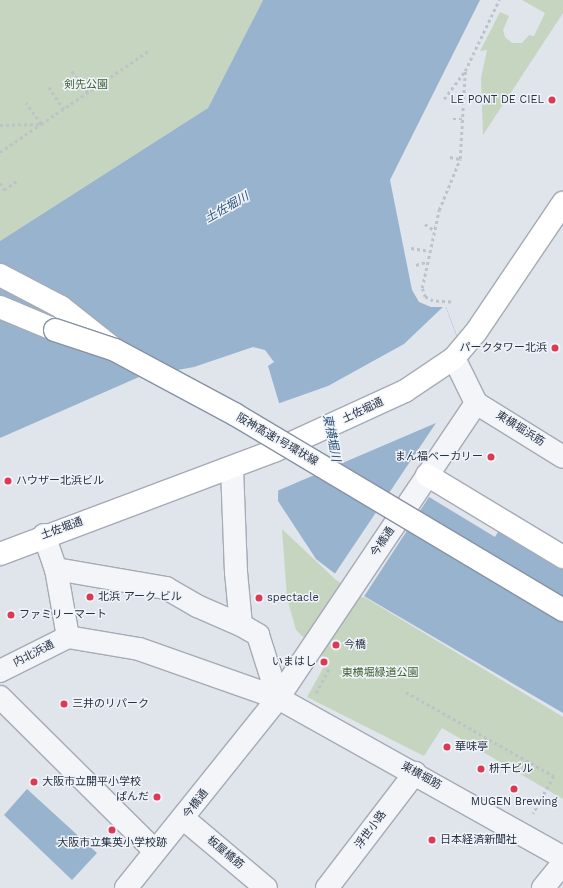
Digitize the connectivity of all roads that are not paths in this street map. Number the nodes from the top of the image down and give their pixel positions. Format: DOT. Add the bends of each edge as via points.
graph roads {
  1 [pos="560,215"];
  2 [pos="0,275"];
  3 [pos="0,307"];
  4 [pos="115,350"];
  5 [pos="454,358"];
  6 [pos="480,405"];
  7 [pos="563,457"];
  8 [pos="232,468"];
  9 [pos="427,475"];
  10 [pos="44,535"];
  11 [pos="0,554"];
  12 [pos="563,557"];
  13 [pos="56,569"];
  14 [pos="563,610"];
  15 [pos="241,625"];
  16 [pos="68,637"];
  17 [pos="0,671"];
  18 [pos="0,697"];
  19 [pos="278,698"];
  20 [pos="415,773"];
  21 [pos="184,819"];
  22 [pos="155,851"];
  23 [pos="563,857"];
  24 [pos="563,863"];
  25 [pos="126,888"];
  26 [pos="266,888"];
  27 [pos="327,888"];
  28 [pos="543,888"];
  1 -- 5 [label="main road, 土佐堀通" via="476,332"];
  2 -- 4 [label="main road" via="61,307"];
  3 -- 4 [label="main road, 阪神高速1号環状線, bridge"];
  4 -- 14 [label="main road, 阪神高速1号環状線, bridge" via="236,415"];
  5 -- 6 [label="street"];
  5 -- 8 [label="main road, 土佐堀通" via="406,391"];
  6 -- 7 [label="street, 東横堀浜筋"];
  6 -- 9 [label="street, 今橋通" via="453,436"];
  8 -- 10 [label="main road, 土佐堀通"];
  8 -- 15 [label="street"];
  9 -- 12 [label="main road"];
  9 -- 19 [label="street, 今橋通"];
  10 -- 11 [label="main road, 土佐堀通"];
  10 -- 13 [label="street"];
  13 -- 15 [label="street" via="166,588 197,606"];
  13 -- 16 [label="street"];
  15 -- 19 [label="street" via="258,635"];
  16 -- 17 [label="street, 内北浜通"];
  16 -- 19 [label="street, 東横堀筋" via="139,649"];
  18 -- 22 [label="street"];
  19 -- 20 [label="street, 東横堀筋"];
  19 -- 21 [label="street, 今橋通"];
  20 -- 23 [label="street, 東横堀筋"];
  20 -- 27 [label="street, 浮世小路"];
  21 -- 22 [label="street, 今橋通"];
  21 -- 26 [label="street, 板屋橋筋"];
  22 -- 25 [label="street, 今橋通"];
  24 -- 28 [label="street"];
}
